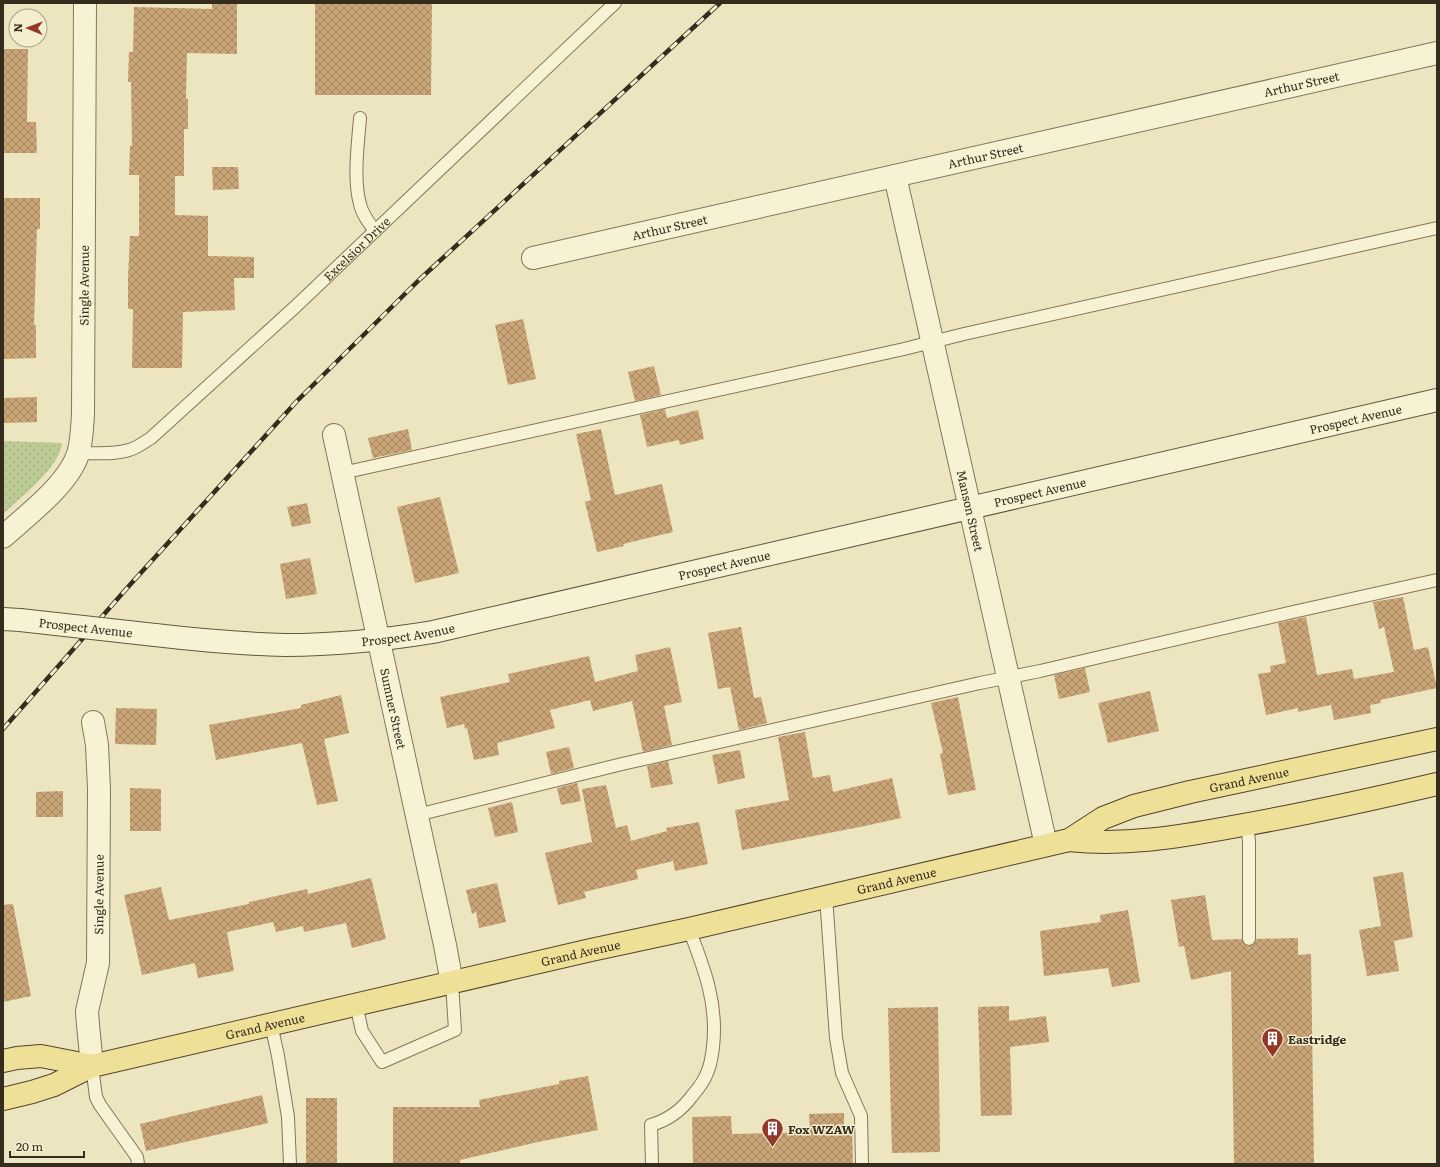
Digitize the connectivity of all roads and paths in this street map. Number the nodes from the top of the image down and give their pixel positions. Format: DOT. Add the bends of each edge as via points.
graph roads {
  1 [pos="85,3"];
  2 [pos="615,3"];
  3 [pos="1437,53"];
  4 [pos="360,118"];
  5 [pos="895,176"];
  6 [pos="1437,228"];
  7 [pos="374,231"];
  8 [pos="533,258"];
  9 [pos="932,342"];
  10 [pos="1437,400"];
  11 [pos="334,435"];
  12 [pos="78,453"];
  13 [pos="342,473"];
  14 [pos="970,508"];
  15 [pos="3,538"];
  16 [pos="1437,580"];
  17 [pos="11,620"];
  18 [pos="378,639"];
  19 [pos="1008,678"];
  20 [pos="93,722"];
  21 [pos="1437,739"];
  22 [pos="1437,784"];
  23 [pos="417,815"];
  24 [pos="1247,825"];
  25 [pos="1069,840"];
  26 [pos="1046,845"];
  27 [pos="826,896"];
  28 [pos="689,929"];
  29 [pos="1249,939"];
  30 [pos="452,983"];
  31 [pos="356,1004"];
  32 [pos="271,1024"];
  33 [pos="3,1060"];
  34 [pos="92,1066"];
  35 [pos="3,1099"];
  36 [pos="138,1164"];
  37 [pos="290,1164"];
  38 [pos="652,1164"];
  39 [pos="862,1164"];
  1 -- 12 [label="street, Single Avenue" via="83,414"];
  2 -- 7 [label="lane, Excelsior Drive"];
  3 -- 5 [label="street, Arthur Street"];
  4 -- 7 [label="lane" via="358,196 362,210"];
  5 -- 8 [label="street, Arthur Street"];
  5 -- 9 [label="street, Manson Street"];
  6 -- 9 [label="lane"];
  7 -- 12 [label="lane, Excelsior Drive" via="151,438 129,450"];
  9 -- 13 [label="lane"];
  9 -- 14 [label="street, Manson Street"];
  10 -- 14 [label="street, Prospect Avenue"];
  11 -- 13 [label="street, Sumner Street"];
  12 -- 15 [label="street, Single Avenue" via="70,470 57,487"];
  13 -- 18 [label="street, Sumner Street"];
  14 -- 18 [label="street, Prospect Avenue" via="447,629"];
  14 -- 19 [label="street, Manson Street"];
  16 -- 19 [label="lane"];
  17 -- 18 [label="street, Prospect Avenue, bridge" via="205,641 322,644"];
  18 -- 23 [label="street, Sumner Street"];
  19 -- 23 [label="lane" via="622,764"];
  19 -- 26 [label="street, Manson Street"];
  20 -- 34 [label="street, Single Avenue" via="97,745 99,803 98,963 87,1011"];
  21 -- 25 [label="main road, Grand Avenue" via="1134,806 1103,818"];
  22 -- 24 [label="main road, Grand Avenue"];
  23 -- 30 [label="street, Sumner Street"];
  24 -- 25 [label="main road, Grand Avenue" via="1139,840"];
  24 -- 29 [label="lane"];
  25 -- 26 [label="main road, Grand Avenue"];
  26 -- 27 [label="main road, Grand Avenue"];
  27 -- 28 [label="main road, Grand Avenue"];
  27 -- 39 [label="lane" via="836,1038 842,1073 861,1116"];
  28 -- 30 [label="main road, Grand Avenue"];
  28 -- 38 [label="lane" via="711,993 714,1035 712,1056 707,1074 685,1105 669,1118 651,1125"];
  30 -- 31 [label="main road, Grand Avenue"];
  30 -- 31 [label="lane" via="454,1030 382,1062 362,1031"];
  31 -- 32 [label="main road, Grand Avenue"];
  32 -- 34 [label="main road, Grand Avenue"];
  32 -- 37 [label="lane" via="288,1118"];
  33 -- 34 [label="main road, Grand Avenue" via="41,1056"];
  34 -- 35 [label="main road, Grand Avenue" via="54,1085"];
  34 -- 36 [label="lane" via="96,1097 100,1106 137,1157"];
}
